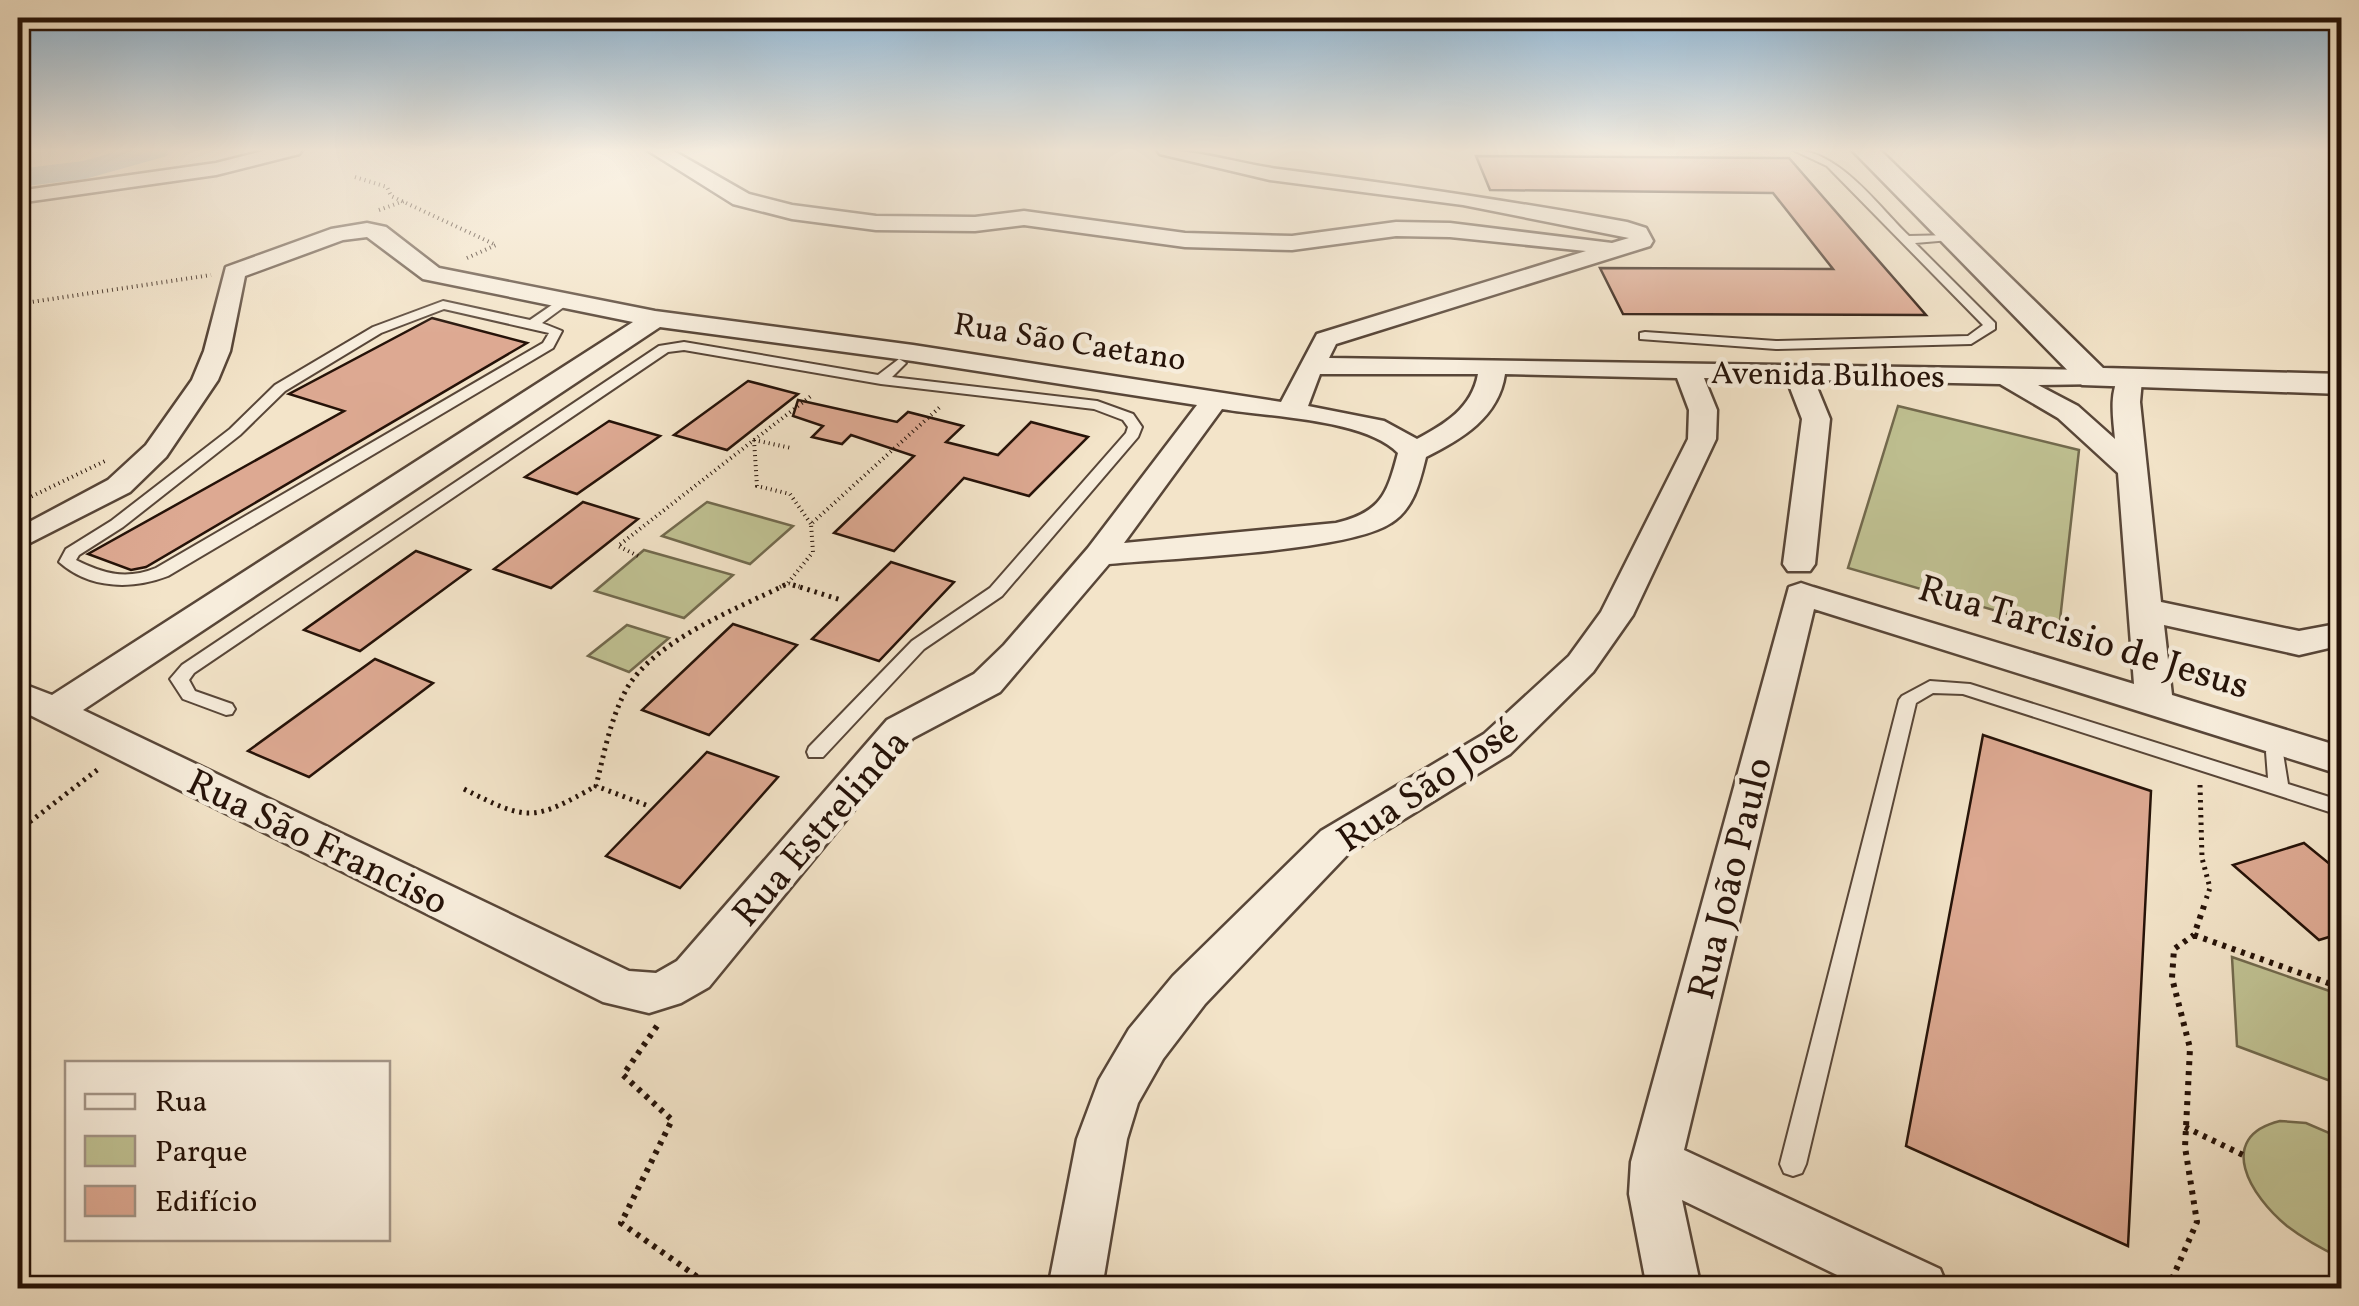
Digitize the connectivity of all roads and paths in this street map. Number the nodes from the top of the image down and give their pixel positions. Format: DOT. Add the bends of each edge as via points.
graph roads {
  1 [pos="424,211"];
  2 [pos="788,211"];
  3 [pos="1534,211"];
  4 [pos="1877,211"];
  5 [pos="1925,211"];
  6 [pos="1950,237"];
  7 [pos="1906,240"];
  8 [pos="1630,244"];
  9 [pos="496,246"];
  10 [pos="566,301"];
  11 [pos="655,320"];
  12 [pos="532,324"];
  13 [pos="1645,336"];
  14 [pos="898,365"];
  15 [pos="1314,366"];
  16 [pos="1493,366"];
  17 [pos="1688,371"];
  18 [pos="1797,372"];
  19 [pos="2004,378"];
  20 [pos="2111,379"];
  21 [pos="2342,384"];
  22 [pos="933,386"];
  23 [pos="811,396"];
  24 [pos="1216,398"];
  25 [pos="1292,412"];
  26 [pos="754,440"];
  27 [pos="791,448"];
  28 [pos="1413,452"];
  29 [pos="117,454"];
  30 [pos="2132,469"];
  31 [pos="18,503"];
  32 [pos="811,524"];
  33 [pos="18,540"];
  34 [pos="1099,555"];
  35 [pos="638,556"];
  36 [pos="1800,579"];
  37 [pos="788,583"];
  38 [pos="841,600"];
  39 [pos="2146,610"];
  40 [pos="2342,634"];
  41 [pos="18,694"];
  42 [pos="2154,702"];
  43 [pos="226,710"];
  44 [pos="54,712"];
  45 [pos="128,748"];
  46 [pos="816,752"];
  47 [pos="2276,760"];
  48 [pos="2342,760"];
  49 [pos="2197,762"];
  50 [pos="596,786"];
  51 [pos="464,789"];
  52 [pos="646,805"];
  53 [pos="2342,809"];
  54 [pos="18,832"];
  55 [pos="2194,935"];
  56 [pos="692,974"];
  57 [pos="619,988"];
  58 [pos="2342,988"];
  59 [pos="2184,1127"];
  60 [pos="2243,1155"];
  61 [pos="1656,1162"];
  62 [pos="1793,1164"];
  63 [pos="713,1288"];
  64 [pos="1075,1288"];
  65 [pos="1674,1288"];
  66 [pos="1921,1288"];
  67 [pos="2168,1288"];
  1 -- 9 [label="path"];
  2 -- 8 [label="street" via="876,223 1024,218 1185,240 1292,243 1396,229"];
  3 -- 8 [label="street" via="1638,232"];
  4 -- 7 [label="lane"];
  5 -- 6 [label="street"];
  6 -- 7 [label="lane"];
  6 -- 20 [label="street"];
  7 -- 13 [label="lane" via="1992,326 1989,331 1957,341 1776,345"];
  8 -- 15 [label="street" via="1326,339"];
  10 -- 11 [label="street, Rua São Caetano"];
  10 -- 12 [label="lane"];
  10 -- 33 [label="street, Rua São Caetano" via="432,274 367,230 234,272 217,350 183,416 118,486"];
  11 -- 14 [label="street, Rua São Caetano"];
  11 -- 44 [label="street"];
  12 -- 12 [label="lane" via="552,328 557,336 162,572 123,583 66,562 235,432 280,388 376,330 442,304"];
  14 -- 22 [label="lane"];
  14 -- 24 [label="street, Rua São Caetano"];
  14 -- 43 [label="lane" via="664,349 179,679 189,696"];
  15 -- 16 [label="street, Avenida Bulhoes"];
  15 -- 25 [label="street"];
  16 -- 17 [label="street, Avenida Bulhoes"];
  16 -- 28 [label="street" via="1485,400 1470,417"];
  17 -- 18 [label="street, Avenida Bulhoes"];
  17 -- 64 [label="street, Rua São José" via="1703,410 1702,439 1616,615 1581,664 1497,744 1335,842 1189,990 1146,1044 1116,1096 1102,1139"];
  18 -- 19 [label="street, Avenida Bulhoes"];
  18 -- 36 [label="street, Rua João Paulo" via="1816,419"];
  19 -- 20 [label="street, Avenida Bulhoes"];
  19 -- 30 [label="street" via="2068,412"];
  20 -- 21 [label="street, Avenida Bulhoes"];
  20 -- 30 [label="street" via="2126,402"];
  22 -- 32 [label="path" via="906,399 944,403"];
  22 -- 46 [label="lane" via="1097,405 1128,417 1135,427 996,592 918,645"];
  23 -- 26 [label="path"];
  24 -- 25 [label="street, Rua São Caetano"];
  24 -- 34 [label="street, Rua Estrelinda"];
  25 -- 28 [label="street" via="1376,428"];
  26 -- 27 [label="path"];
  26 -- 32 [label="path" via="757,486 790,494"];
  26 -- 35 [label="path" via="618,546"];
  28 -- 34 [label="street" via="1401,497 1368,525"];
  29 -- 31 [label="path"];
  30 -- 39 [label="street"];
  32 -- 37 [label="path" via="812,552"];
  34 -- 56 [label="street, Rua Estrelinda" via="987,682 900,729"];
  36 -- 42 [label="street, Rua Tarcisio de Jesus"];
  36 -- 61 [label="street, Rua João Paulo"];
  37 -- 38 [label="path"];
  37 -- 50 [label="path" via="706,625 630,683"];
  39 -- 40 [label="street" via="2299,643"];
  39 -- 42 [label="street"];
  41 -- 44 [label="street, Rua São Franciso"];
  42 -- 47 [label="street, Rua Tarcisio de Jesus"];
  44 -- 45 [label="street, Rua São Franciso"];
  45 -- 54 [label="path"];
  45 -- 57 [label="street, Rua São Franciso"];
  47 -- 48 [label="street, Rua Tarcisio de Jesus"];
  47 -- 49 [label="lane"];
  47 -- 53 [label="lane"];
  49 -- 55 [label="path" via="2210,888"];
  49 -- 62 [label="lane" via="1964,688 1930,687 1908,700"];
  50 -- 51 [label="path" via="545,814 506,810"];
  50 -- 52 [label="path"];
  55 -- 58 [label="path"];
  55 -- 59 [label="path" via="2174,949 2172,978 2190,1048"];
  56 -- 57 [label="street, Rua Estrelinda" via="643,996"];
  56 -- 63 [label="path" via="623,1075 672,1120 621,1224"];
  59 -- 60 [label="path"];
  59 -- 67 [label="path" via="2198,1222"];
  61 -- 65 [label="street, Rua João Paulo" via="1655,1194"];
  61 -- 66 [label="street"];
}
